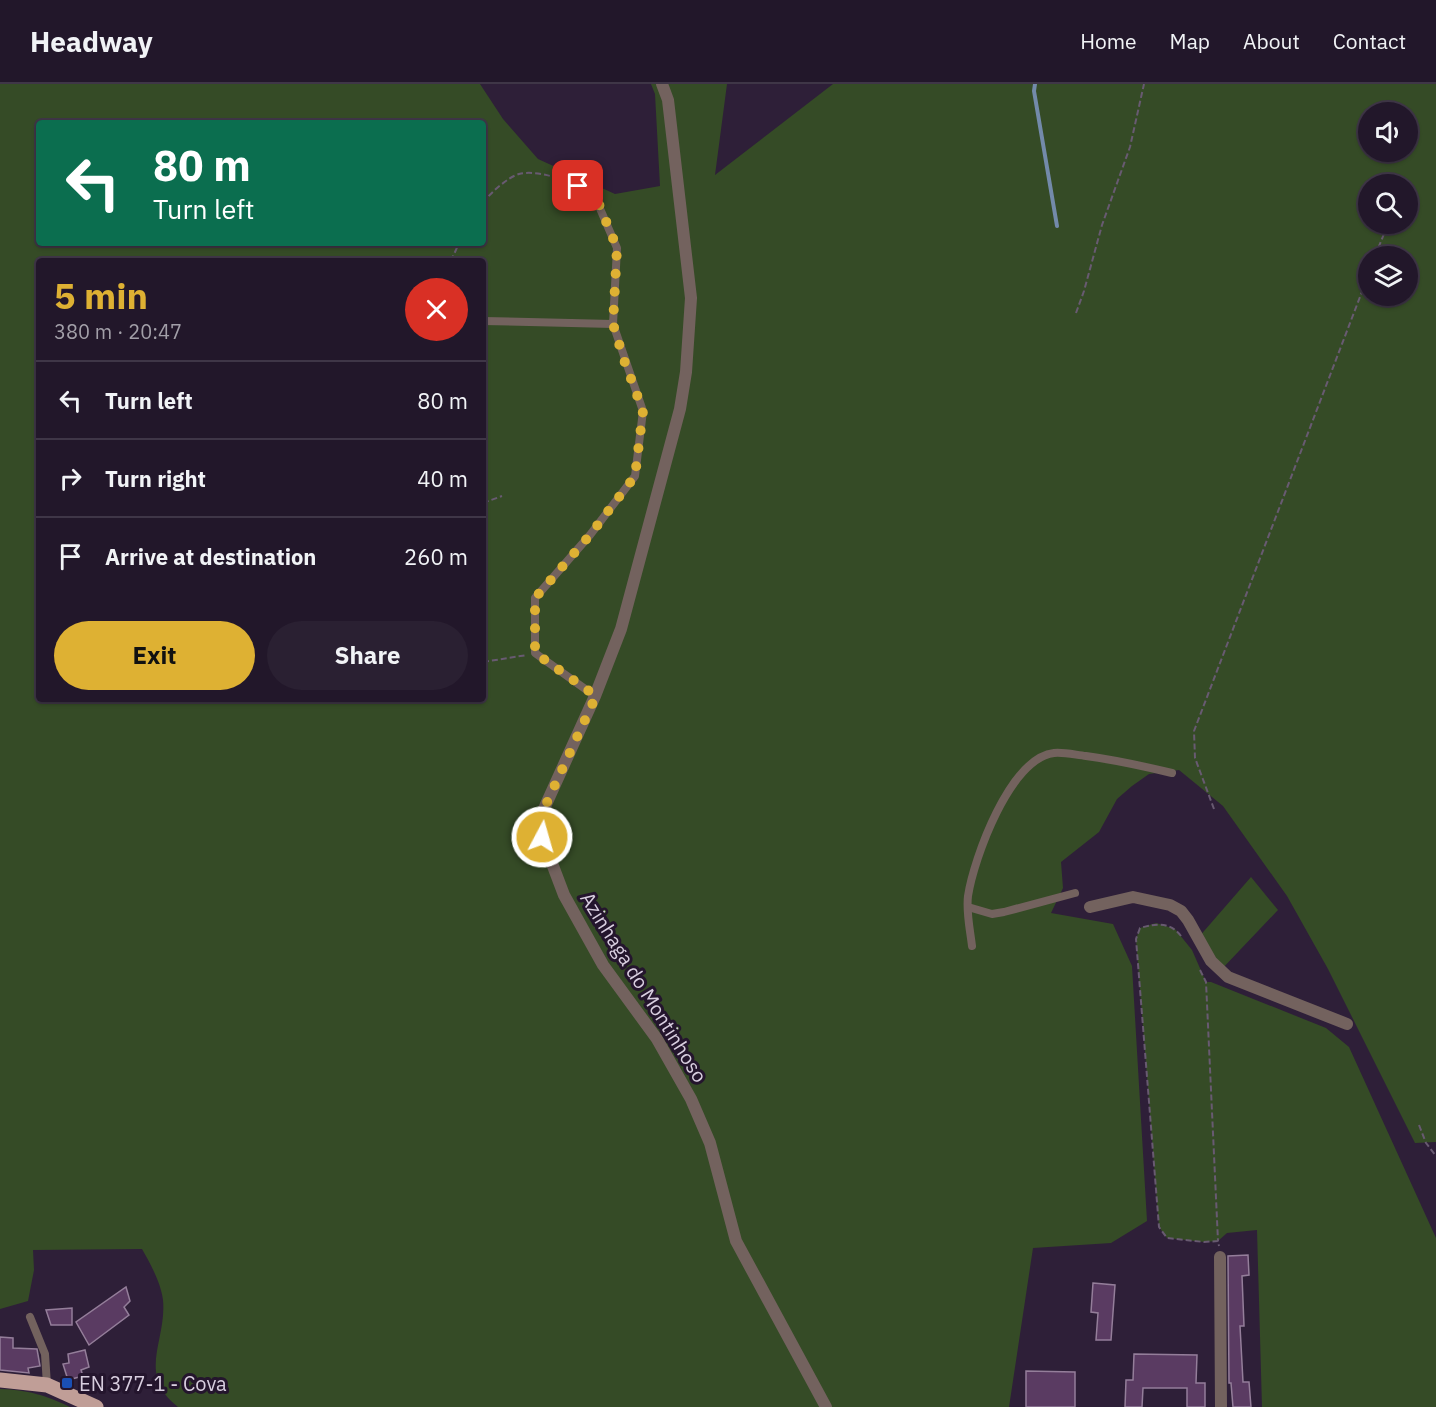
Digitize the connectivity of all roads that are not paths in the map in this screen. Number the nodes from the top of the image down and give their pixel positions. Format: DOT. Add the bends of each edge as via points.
graph roads {
  1 [pos="662,84"];
  2 [pos="596,197"];
  3 [pos="486,321"];
  4 [pos="613,324"];
  5 [pos="596,696"];
  6 [pos="1172,773"];
  7 [pos="1075,893"];
  8 [pos="968,907"];
  9 [pos="1090,907"];
  10 [pos="972,946"];
  11 [pos="1347,1024"];
  12 [pos="1220,1257"];
  13 [pos="30,1317"];
  14 [pos="0,1380"];
  15 [pos="46,1385"];
  16 [pos="96,1407"];
  17 [pos="826,1407"];
  18 [pos="1221,1407"];
  1 -- 5 [label="street, Azinhaga do Montinhoso" via="668,100 691,298 687,372 621,629"];
  2 -- 4 [label="lane" via="617,248"];
  3 -- 4 [label="lane"];
  4 -- 5 [label="lane" via="643,411 635,476 535,598 535,653"];
  5 -- 17 [label="street, Azinhaga do Montinhoso" via="543,811 542,837 564,895 603,965 657,1038 691,1099 710,1143 736,1241"];
  6 -- 8 [label="lane" via="1078,755 1054,753 1039,757 1021,772 1002,802 971,882"];
  7 -- 8 [label="lane" via="992,914"];
  8 -- 10 [label="lane"];
  9 -- 11 [label="street" via="1133,897 1170,905 1181,911 1211,961 1228,977"];
  12 -- 18 [label="street"];
  13 -- 15 [label="lane" via="45,1354"];
  14 -- 15 [label="main road"];
  15 -- 16 [label="main road"];
}
